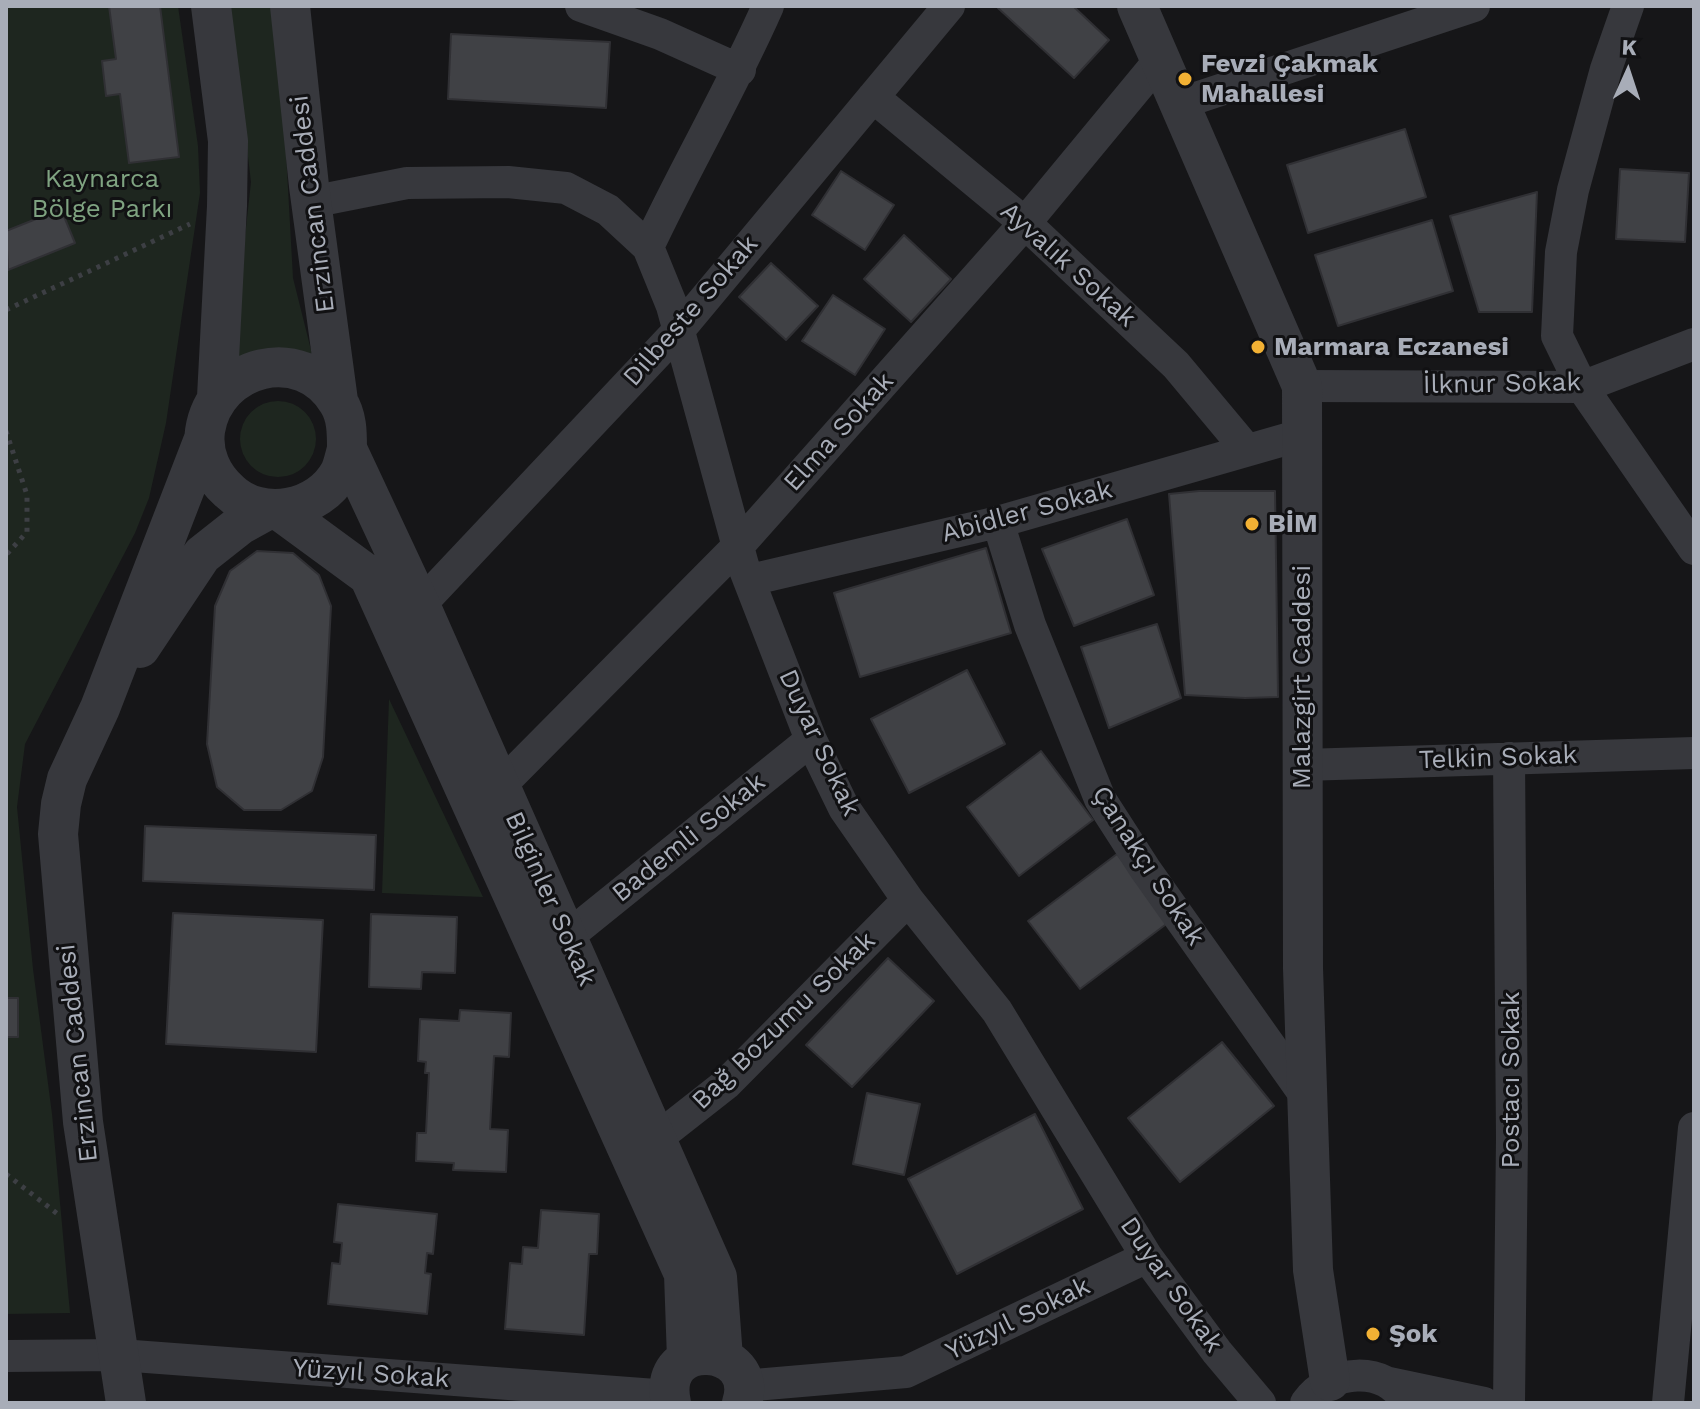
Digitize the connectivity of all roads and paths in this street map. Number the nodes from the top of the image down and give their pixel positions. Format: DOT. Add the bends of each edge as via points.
graph roads {
  1 [pos="211,6"];
  2 [pos="290,6"];
  3 [pos="581,6"];
  4 [pos="768,6"];
  5 [pos="949,6"];
  6 [pos="1137,6"];
  7 [pos="1474,6"];
  8 [pos="1628,6"];
  9 [pos="1159,61"];
  10 [pos="740,70"];
  11 [pos="873,97"];
  12 [pos="1178,104"];
  13 [pos="311,202"];
  14 [pos="227,206"];
  15 [pos="1025,223"];
  16 [pos="648,247"];
  17 [pos="6,310"];
  18 [pos="679,330"];
  19 [pos="1694,344"];
  20 [pos="1302,386"];
  21 [pos="1582,387"];
  22 [pos="217,397"];
  23 [pos="338,401"];
  24 [pos="6,431"];
  25 [pos="1301,435"];
  26 [pos="204,439"];
  27 [pos="347,449"];
  28 [pos="1247,450"];
  29 [pos="274,509"];
  30 [pos="998,522"];
  31 [pos="738,546"];
  32 [pos="1694,549"];
  33 [pos="6,555"];
  34 [pos="750,580"];
  35 [pos="420,605"];
  36 [pos="100,708"];
  37 [pos="811,740"];
  38 [pos="1694,753"];
  39 [pos="1509,758"];
  40 [pos="1303,765"];
  41 [pos="500,786"];
  42 [pos="908,900"];
  43 [pos="567,937"];
  44 [pos="1307,1098"];
  45 [pos="1694,1128"];
  46 [pos="656,1139"];
  47 [pos="6,1174"];
  48 [pos="100,1245"];
  49 [pos="1147,1257"];
  50 [pos="120,1355"];
  51 [pos="6,1356"];
  52 [pos="724,1376"];
  53 [pos="360,1388"];
  54 [pos="1318,1392"];
  55 [pos="1398,1393"];
  56 [pos="670,1400"];
  57 [pos="126,1403"];
  58 [pos="1260,1403"];
  59 [pos="1484,1403"];
  60 [pos="1509,1403"];
  61 [pos="1668,1403"];
  1 -- 14 [label="street, Erzincan Caddesi" via="228,141"];
  2 -- 13 [label="street, Erzincan Caddesi"];
  3 -- 10 [label="street"];
  4 -- 10 [label="street"];
  5 -- 11 [label="street, Dilbeste Sokak"];
  6 -- 9 [label="street, Malazgirt Caddesi"];
  7 -- 12 [label="street"];
  8 -- 21 [label="street" via="1573,190 1561,252 1557,336"];
  9 -- 12 [label="street, Malazgirt Caddesi"];
  9 -- 15 [label="street, Elma Sokak"];
  10 -- 16 [label="street"];
  11 -- 15 [label="street, Ayvalık Sokak"];
  11 -- 18 [label="street, Dilbeste Sokak"];
  12 -- 20 [label="street, Malazgirt Caddesi"];
  13 -- 16 [label="street" via="407,183 508,182 566,188 608,210"];
  13 -- 23 [label="street, Erzincan Caddesi"];
  14 -- 17 [label="path"];
  14 -- 22 [label="street, Erzincan Caddesi"];
  15 -- 28 [label="street, Ayvalık Sokak" via="1176,365"];
  15 -- 31 [label="street, Elma Sokak"];
  16 -- 18 [label="street, Duyar Sokak"];
  18 -- 31 [label="street, Duyar Sokak"];
  18 -- 35 [label="street, Dilbeste Sokak"];
  19 -- 21 [label="street, İlknur Sokak"];
  20 -- 21 [label="street, İlknur Sokak"];
  20 -- 25 [label="street, Malazgirt Caddesi"];
  21 -- 32 [label="street"];
  22 -- 23 [label="street" via="253,370 275,367 300,371"];
  22 -- 26 [label="street, Erzincan Caddesi"];
  23 -- 27 [label="street, Erzincan Caddesi" via="347,424"];
  24 -- 33 [label="path" via="27,495 27,532"];
  25 -- 28 [label="street, Abidler Sokak"];
  25 -- 40 [label="street, Malazgirt Caddesi"];
  26 -- 29 [label="street" via="218,481 234,497"];
  26 -- 36 [label="street, Erzincan Caddesi"];
  27 -- 29 [label="street, Erzincan Caddesi" via="340,472 324,492 303,505"];
  27 -- 35 [label="street, Bilginler Sokak"];
  28 -- 30 [label="street, Abidler Sokak"];
  29 -- 36 [label="street, Erzincan Caddesi" via="240,525 202,555"];
  29 -- 52 [label="street, Bilginler Sokak" via="369,576 684,1274"];
  30 -- 34 [label="street, Abidler Sokak"];
  30 -- 44 [label="street, Çanakçı Sokak" via="1030,625 1100,799"];
  31 -- 34 [label="street, Duyar Sokak"];
  31 -- 41 [label="street, Elma Sokak"];
  34 -- 37 [label="street, Duyar Sokak"];
  35 -- 41 [label="street, Bilginler Sokak"];
  36 -- 48 [label="street, Erzincan Caddesi" via="67,779 58,834 83,1122"];
  37 -- 42 [label="street, Duyar Sokak" via="844,808"];
  37 -- 43 [label="street, Bademli Sokak"];
  38 -- 39 [label="street, Telkin Sokak"];
  39 -- 40 [label="street, Telkin Sokak"];
  39 -- 60 [label="street, Postacı Sokak"];
  40 -- 44 [label="street, Malazgirt Caddesi"];
  41 -- 43 [label="street, Bilginler Sokak"];
  42 -- 46 [label="street, Bağ Bozumu Sokak" via="726,1084"];
  42 -- 49 [label="street, Duyar Sokak" via="997,1011"];
  43 -- 46 [label="street, Bilginler Sokak"];
  44 -- 54 [label="street, Malazgirt Caddesi"];
  45 -- 61 [label="street"];
  46 -- 52 [label="street, Bilginler Sokak" via="717,1277"];
  47 -- 48 [label="path"];
  48 -- 50 [label="street, Erzincan Caddesi"];
  49 -- 52 [label="street, Yüzyıl Sokak" via="906,1372"];
  49 -- 58 [label="street, Duyar Sokak"];
  50 -- 51 [label="street, Yüzyıl Sokak"];
  50 -- 53 [label="street, Yüzyıl Sokak"];
  50 -- 57 [label="street, Erzincan Caddesi"];
  52 -- 56 [label="street" via="677,1367"];
  53 -- 56 [label="street, Yüzyıl Sokak"];
  54 -- 55 [label="street" via="1350,1375 1370,1376"];
  55 -- 59 [label="street"];
}
